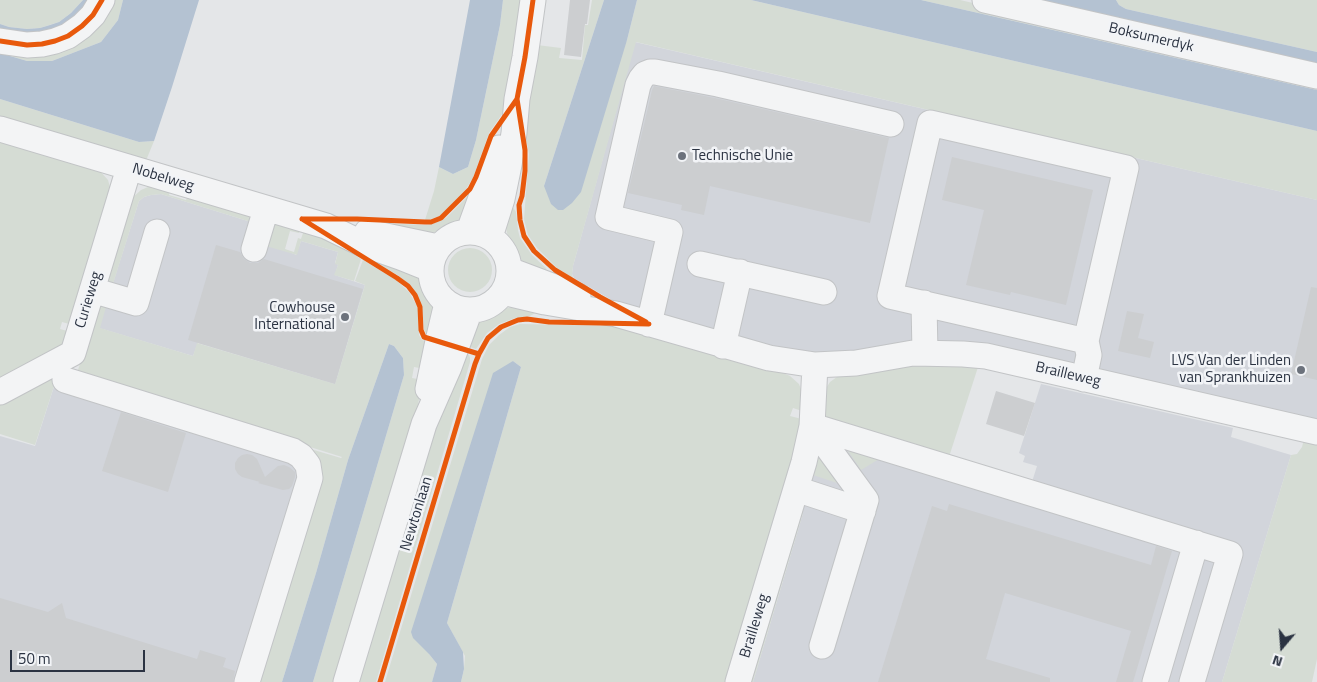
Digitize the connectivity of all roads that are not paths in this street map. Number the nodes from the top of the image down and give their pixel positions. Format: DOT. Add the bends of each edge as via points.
graph roads {
  1 [pos="102,0"];
  2 [pos="533,0"];
  3 [pos="985,0"];
  4 [pos="0,41"];
  5 [pos="1317,76"];
  6 [pos="890,124"];
  7 [pos="0,129"];
  8 [pos="129,168"];
  9 [pos="266,208"];
  10 [pos="158,232"];
  11 [pos="480,234"];
  12 [pos="254,249"];
  13 [pos="434,258"];
  14 [pos="700,264"];
  15 [pos="740,272"];
  16 [pos="506,281"];
  17 [pos="92,290"];
  18 [pos="824,292"];
  19 [pos="924,304"];
  20 [pos="459,307"];
  21 [pos="649,324"];
  22 [pos="1086,341"];
  23 [pos="723,346"];
  24 [pos="925,353"];
  25 [pos="815,365"];
  26 [pos="1084,378"];
  27 [pos="65,380"];
  28 [pos="0,392"];
  29 [pos="812,426"];
  30 [pos="1317,432"];
  31 [pos="796,489"];
  32 [pos="862,511"];
  33 [pos="1196,543"];
  34 [pos="822,646"];
  35 [pos="247,682"];
  36 [pos="346,682"];
  37 [pos="738,682"];
  38 [pos="1155,682"];
  39 [pos="1192,682"];
  1 -- 4 [label="street" via="82,26 68,36 42,44"];
  2 -- 11 [label="street" via="517,99 484,193"];
  3 -- 5 [label="street, Boksumerdyk"];
  6 -- 21 [label="street" via="718,84 655,72 644,74 638,85 608,218 670,232"];
  7 -- 8 [label="street, Nobelweg"];
  8 -- 9 [label="street, Nobelweg"];
  8 -- 17 [label="street, Curieweg"];
  9 -- 12 [label="street"];
  9 -- 13 [label="street, Nobelweg" via="326,226 365,231"];
  10 -- 17 [label="street" via="136,304"];
  11 -- 13 [label="street" via="456,234 446,239"];
  11 -- 16 [label="street" via="500,245 506,256"];
  13 -- 20 [label="street" via="432,282 438,294"];
  14 -- 15 [label="street"];
  15 -- 18 [label="street"];
  15 -- 23 [label="street"];
  16 -- 20 [label="street" via="494,302 483,308"];
  16 -- 21 [label="street, Brailleweg" via="545,302 616,314"];
  17 -- 28 [label="street, Curieweg" via="73,353"];
  19 -- 22 [label="street"];
  19 -- 22 [label="street" via="890,296 930,123 1126,168"];
  19 -- 24 [label="street"];
  20 -- 36 [label="street, Newtonlaan" via="438,341 424,424"];
  21 -- 23 [label="street, Brailleweg"];
  22 -- 26 [label="street" via="1089,355"];
  23 -- 25 [label="street, Brailleweg"];
  24 -- 25 [label="street, Brailleweg"];
  24 -- 26 [label="street, Brailleweg" via="986,356"];
  25 -- 29 [label="street, Brailleweg"];
  26 -- 30 [label="street, Brailleweg"];
  27 -- 35 [label="street" via="293,451 308,465 310,478"];
  29 -- 31 [label="street, Brailleweg"];
  29 -- 32 [label="street" via="866,500"];
  29 -- 33 [label="street"];
  31 -- 32 [label="street"];
  31 -- 37 [label="street, Brailleweg"];
  32 -- 34 [label="street"];
  33 -- 38 [label="street"];
  33 -- 39 [label="street" via="1230,554"];
}
